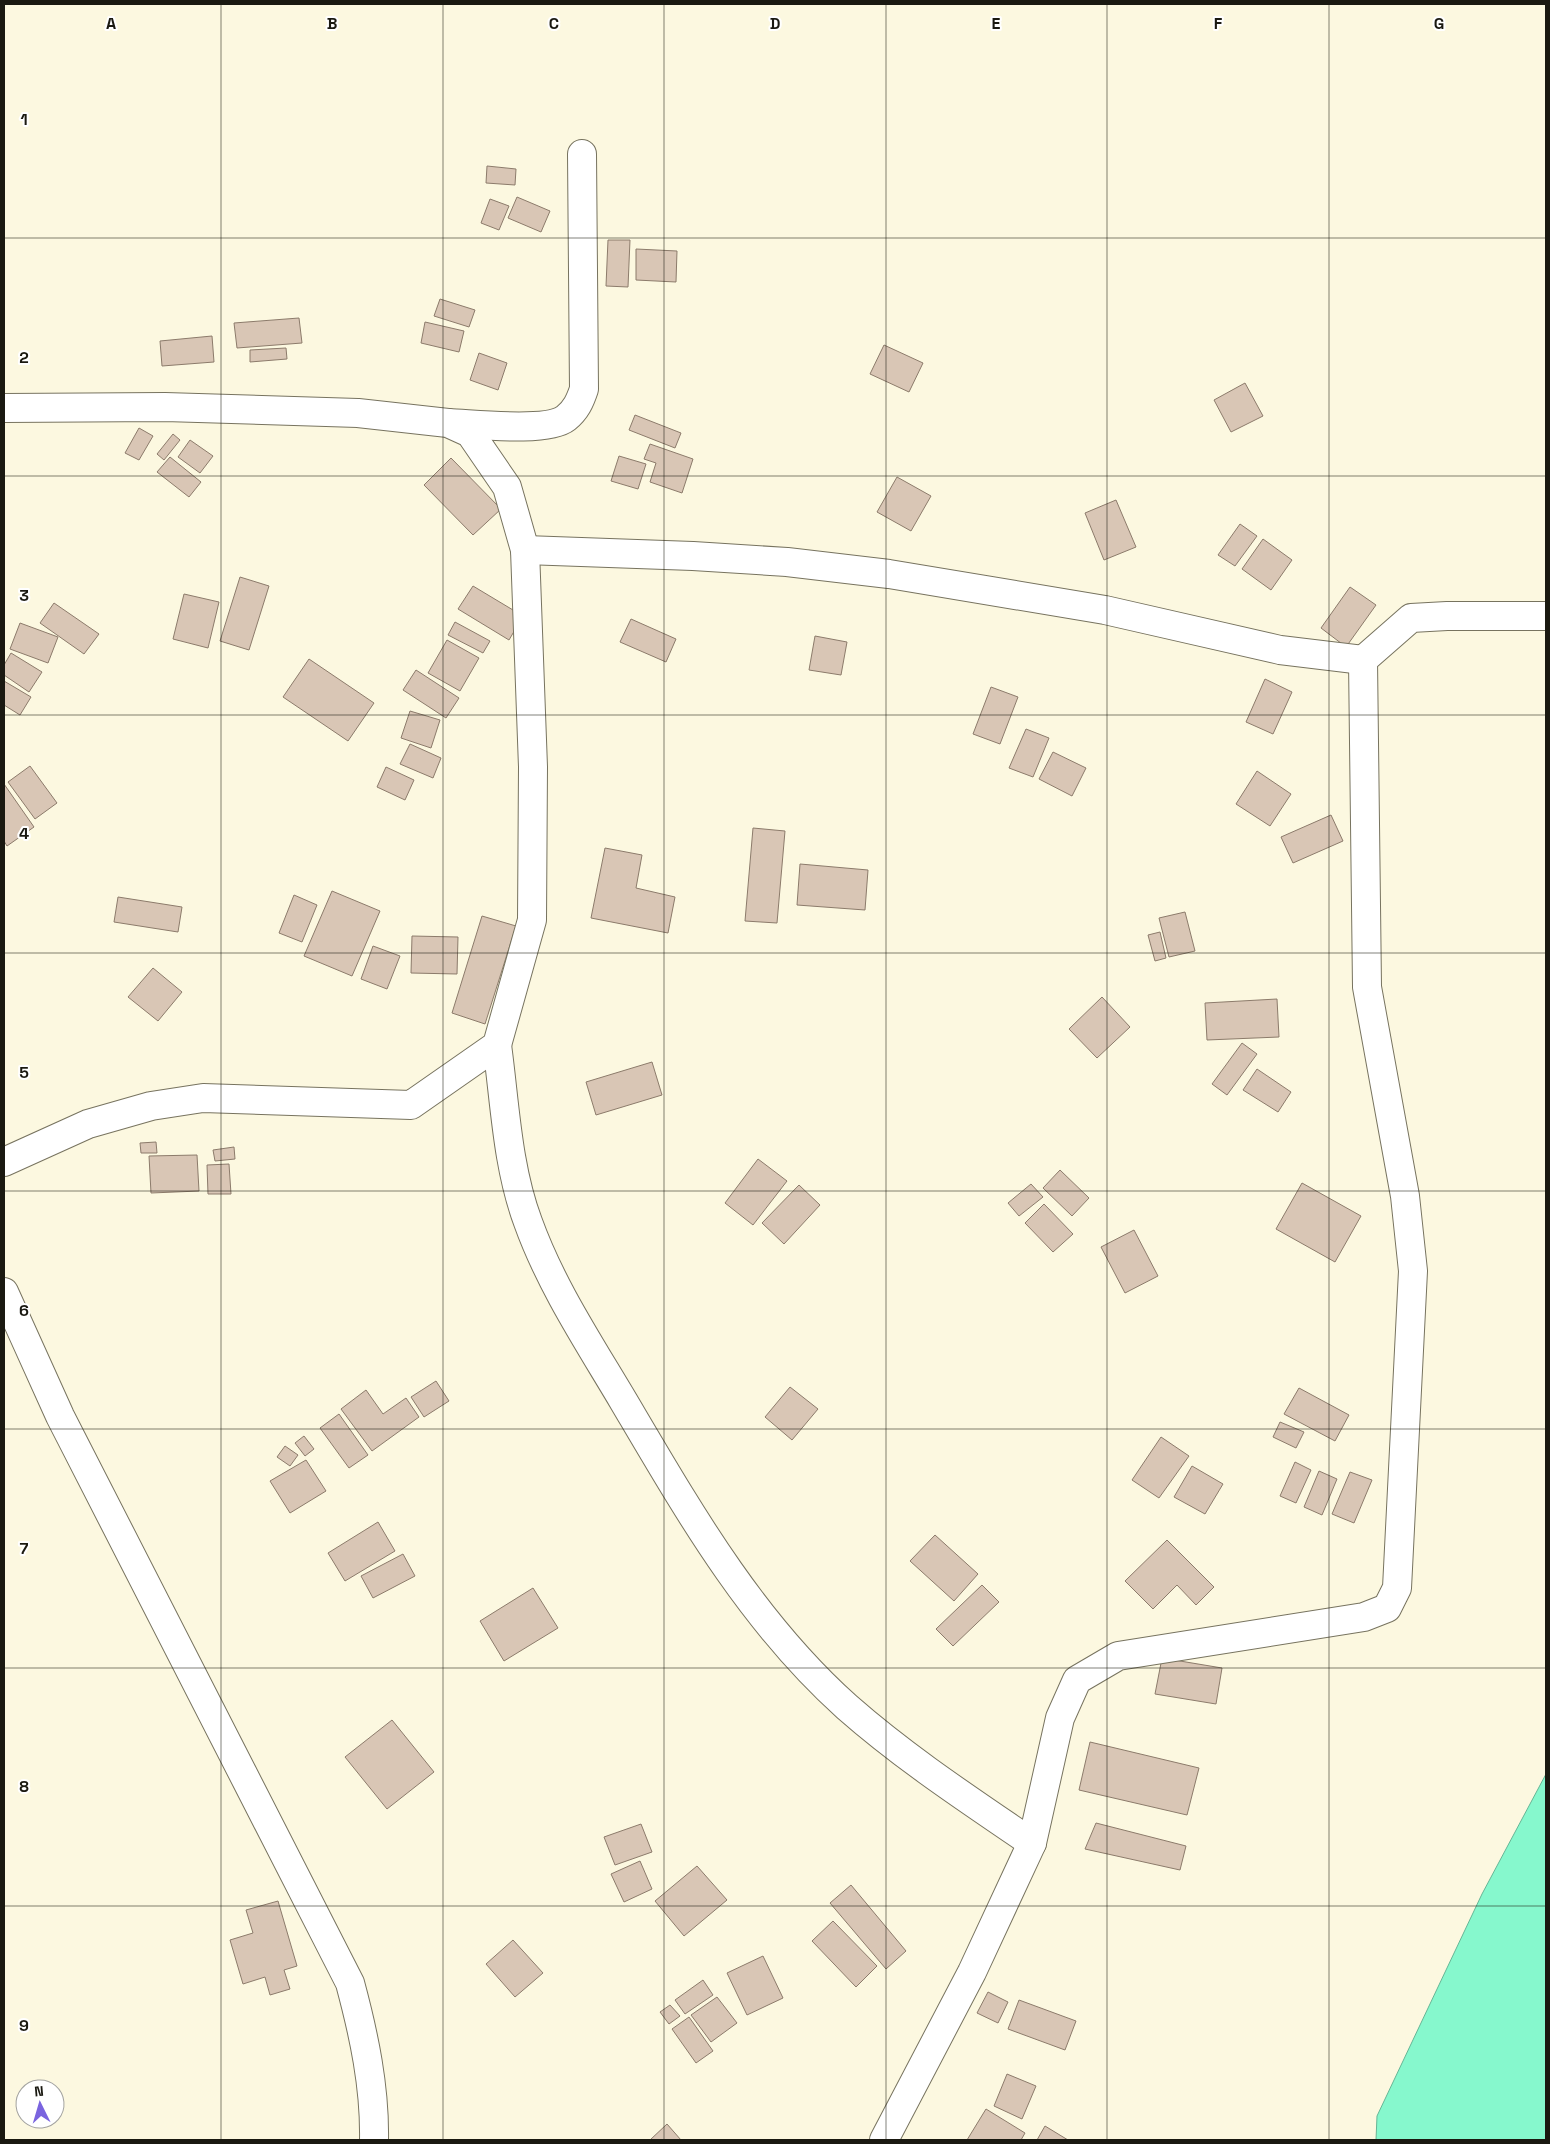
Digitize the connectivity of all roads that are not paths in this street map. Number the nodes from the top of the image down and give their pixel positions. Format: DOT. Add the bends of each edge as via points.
graph roads {
  1 [pos="582,154"];
  2 [pos="4,408"];
  3 [pos="448,424"];
  4 [pos="525,550"];
  5 [pos="1546,616"];
  6 [pos="1363,660"];
  7 [pos="497,1045"];
  8 [pos="4,1162"];
  9 [pos="4,1292"];
  10 [pos="1032,1843"];
  11 [pos="374,2140"];
  12 [pos="884,2140"];
  1 -- 3 [label="street" via="584,389 577,407 564,419 545,427"];
  2 -- 3 [label="street" via="165,407 349,412"];
  3 -- 4 [label="street" via="470,433 507,487"];
  4 -- 6 [label="street" via="787,562 889,574 1105,610 1280,650"];
  4 -- 7 [label="street" via="533,768 532,920"];
  5 -- 6 [label="street" via="1411,618"];
  6 -- 10 [label="street" via="1367,987 1405,1196 1413,1271 1397,1588 1386,1608 1364,1617 1118,1656 1077,1680 1060,1718"];
  7 -- 8 [label="street" via="411,1105 203,1098 151,1106 88,1124"];
  7 -- 10 [label="street" via="514,1177 527,1220 554,1284 693,1519 745,1597 845,1706 896,1749"];
  9 -- 11 [label="street" via="60,1416 350,1983 370,2073"];
  10 -- 12 [label="street" via="972,1972"];
}
